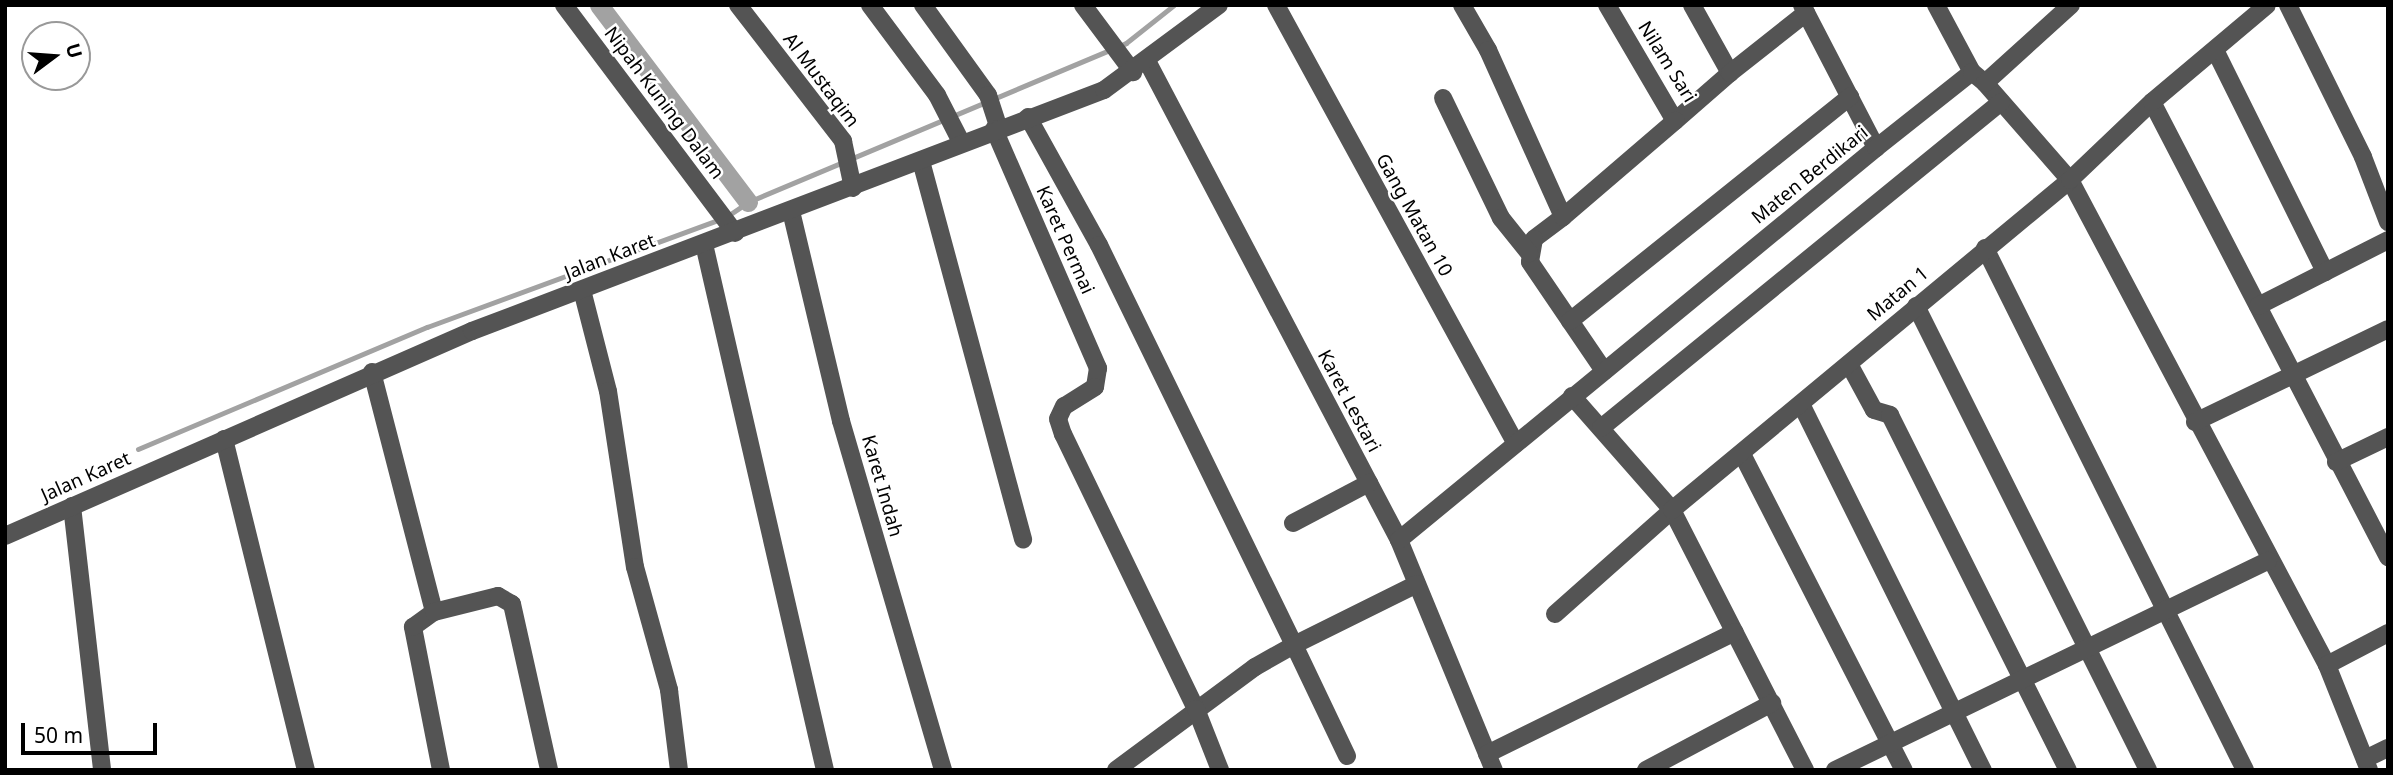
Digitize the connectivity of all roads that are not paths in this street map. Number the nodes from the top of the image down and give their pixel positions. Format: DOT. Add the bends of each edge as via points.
graph roads {
  1 [pos="564,5"];
  2 [pos="738,5"];
  3 [pos="870,5"];
  4 [pos="923,5"];
  5 [pos="1083,5"];
  6 [pos="1219,5"];
  7 [pos="1276,5"];
  8 [pos="1462,5"];
  9 [pos="1607,5"];
  10 [pos="1692,5"];
  11 [pos="1936,5"];
  12 [pos="2071,5"];
  13 [pos="2267,5"];
  14 [pos="2288,5"];
  15 [pos="1804,9"];
  16 [pos="2215,50"];
  17 [pos="1136,66"];
  18 [pos="1730,73"];
  19 [pos="1978,78"];
  20 [pos="1850,97"];
  21 [pos="1443,98"];
  22 [pos="2001,102"];
  23 [pos="2152,102"];
  24 [pos="1028,117"];
  25 [pos="1675,121"];
  26 [pos="996,126"];
  27 [pos="958,136"];
  28 [pos="1876,148"];
  29 [pos="921,161"];
  30 [pos="2070,180"];
  31 [pos="851,184"];
  32 [pos="791,211"];
  33 [pos="1563,216"];
  34 [pos="2388,222"];
  35 [pos="733,229"];
  36 [pos="2388,240"];
  37 [pos="704,244"];
  38 [pos="1985,248"];
  39 [pos="1529,253"];
  40 [pos="2325,272"];
  41 [pos="582,290"];
  42 [pos="1916,306"];
  43 [pos="2258,306"];
  44 [pos="1570,321"];
  45 [pos="2388,329"];
  46 [pos="1849,364"];
  47 [pos="1604,371"];
  48 [pos="372,372"];
  49 [pos="2293,375"];
  50 [pos="1572,396"];
  51 [pos="1801,404"];
  52 [pos="2195,422"];
  53 [pos="1601,428"];
  54 [pos="2388,437"];
  55 [pos="224,439"];
  56 [pos="1516,444"];
  57 [pos="1742,454"];
  58 [pos="2336,462"];
  59 [pos="1369,483"];
  60 [pos="72,506"];
  61 [pos="1672,510"];
  62 [pos="1293,523"];
  63 [pos="2380,527"];
  64 [pos="5,536"];
  65 [pos="1023,539"];
  66 [pos="1399,540"];
  67 [pos="2388,557"];
  68 [pos="2268,561"];
  69 [pos="1417,584"];
  70 [pos="434,612"];
  71 [pos="2166,612"];
  72 [pos="1555,614"];
  73 [pos="1735,632"];
  74 [pos="2388,633"];
  75 [pos="1294,645"];
  76 [pos="2087,650"];
  77 [pos="2327,665"];
  78 [pos="2025,681"];
  79 [pos="1772,703"];
  80 [pos="1196,709"];
  81 [pos="1956,714"];
  82 [pos="1892,746"];
  83 [pos="2388,748"];
  84 [pos="1347,757"];
  85 [pos="1490,762"];
  86 [pos="2367,764"];
  87 [pos="102,770"];
  88 [pos="306,770"];
  89 [pos="441,770"];
  90 [pos="549,770"];
  91 [pos="679,770"];
  92 [pos="825,770"];
  93 [pos="943,770"];
  94 [pos="1116,770"];
  95 [pos="1220,770"];
  96 [pos="1646,770"];
  97 [pos="1805,770"];
  98 [pos="1835,770"];
  99 [pos="1904,770"];
  100 [pos="1983,770"];
  101 [pos="2067,770"];
  102 [pos="2148,770"];
  103 [pos="2245,770"];
  1 -- 35 [label="street, Nipah Kuning Dalam"];
  2 -- 31 [label="street, Al Mustaqim" via="843,141"];
  3 -- 27 [label="street" via="937,95"];
  4 -- 26 [label="street, Karet Permai" via="988,95"];
  5 -- 17 [label="street, Karet Lestari"];
  6 -- 17 [label="street, Jalan Karet"];
  7 -- 56 [label="street, Gang Matan 10"];
  8 -- 33 [label="street" via="1488,50"];
  9 -- 25 [label="street, Nilam Sari"];
  10 -- 18 [label="street"];
  11 -- 19 [label="street"];
  12 -- 19 [label="street, Maten Berdikari"];
  13 -- 16 [label="street, Matan 1"];
  14 -- 34 [label="street" via="2363,157"];
  15 -- 18 [label="street, Nilam Sari"];
  15 -- 20 [label="street"];
  16 -- 23 [label="street, Matan 1"];
  16 -- 40 [label="street"];
  17 -- 24 [label="street, Jalan Karet" via="1104,89"];
  17 -- 59 [label="street, Karet Lestari"];
  18 -- 25 [label="street, Nilam Sari"];
  19 -- 22 [label="street"];
  19 -- 28 [label="street, Maten Berdikari"];
  20 -- 28 [label="street"];
  20 -- 44 [label="street"];
  21 -- 39 [label="street" via="1501,218"];
  22 -- 30 [label="street"];
  22 -- 53 [label="street"];
  23 -- 30 [label="street, Matan 1"];
  23 -- 43 [label="street"];
  24 -- 26 [label="street, Jalan Karet"];
  24 -- 75 [label="street" via="1099,245"];
  25 -- 33 [label="street"];
  26 -- 27 [label="street, Jalan Karet"];
  26 -- 80 [label="street, Karet Permai" via="1098,368 1096,387 1064,406 1058,419"];
  27 -- 29 [label="street, Jalan Karet"];
  28 -- 47 [label="street, Maten Berdikari"];
  29 -- 31 [label="street, Jalan Karet"];
  29 -- 65 [label="street"];
  30 -- 38 [label="street, Matan 1"];
  30 -- 52 [label="street"];
  31 -- 32 [label="street, Jalan Karet"];
  32 -- 35 [label="street, Jalan Karet"];
  32 -- 93 [label="street, Karet Indah" via="841,421"];
  33 -- 39 [label="street" via="1534,239"];
  35 -- 37 [label="street, Jalan Karet"];
  36 -- 40 [label="street"];
  37 -- 41 [label="street, Jalan Karet"];
  37 -- 92 [label="street"];
  38 -- 42 [label="street, Matan 1"];
  38 -- 71 [label="street"];
  39 -- 44 [label="street" via="1530,262"];
  40 -- 43 [label="street"];
  41 -- 48 [label="street, Jalan Karet"];
  41 -- 91 [label="street" via="611,404 635,567 669,690"];
  42 -- 46 [label="street, Matan 1"];
  42 -- 76 [label="street"];
  43 -- 49 [label="street"];
  44 -- 47 [label="street"];
  45 -- 49 [label="street"];
  46 -- 51 [label="street, Matan 1"];
  46 -- 78 [label="street" via="1874,410 1889,415"];
  47 -- 50 [label="street, Maten Berdikari"];
  48 -- 55 [label="street, Jalan Karet"];
  48 -- 70 [label="street"];
  49 -- 52 [label="street"];
  49 -- 58 [label="street"];
  50 -- 53 [label="street"];
  50 -- 56 [label="street, Maten Berdikari"];
  51 -- 57 [label="street, Matan 1"];
  51 -- 81 [label="street"];
  52 -- 68 [label="street"];
  53 -- 61 [label="street"];
  54 -- 58 [label="street"];
  55 -- 60 [label="street, Jalan Karet"];
  55 -- 88 [label="street"];
  56 -- 66 [label="street, Maten Berdikari"];
  57 -- 61 [label="street, Matan 1"];
  57 -- 82 [label="street"];
  58 -- 63 [label="street"];
  59 -- 62 [label="street"];
  59 -- 66 [label="street, Karet Lestari"];
  60 -- 64 [label="street, Jalan Karet"];
  60 -- 87 [label="street"];
  61 -- 72 [label="street, Matan 1"];
  61 -- 73 [label="street"];
  63 -- 67 [label="street"];
  66 -- 69 [label="street, Karet Lestari"];
  68 -- 71 [label="street"];
  68 -- 77 [label="street"];
  69 -- 75 [label="street"];
  69 -- 85 [label="street, Karet Lestari"];
  70 -- 89 [label="street" via="417,621 411,635"];
  70 -- 90 [label="street" via="498,596 512,604"];
  71 -- 76 [label="street"];
  71 -- 103 [label="street"];
  73 -- 79 [label="street"];
  73 -- 85 [label="street"];
  74 -- 77 [label="street"];
  75 -- 80 [label="street"];
  75 -- 84 [label="street"];
  76 -- 78 [label="street"];
  76 -- 102 [label="street"];
  77 -- 86 [label="street"];
  78 -- 81 [label="street"];
  78 -- 101 [label="street"];
  79 -- 96 [label="street"];
  79 -- 97 [label="street"];
  80 -- 94 [label="street"];
  80 -- 95 [label="street"];
  81 -- 82 [label="street"];
  81 -- 100 [label="street"];
  82 -- 98 [label="street"];
  82 -- 99 [label="street"];
  83 -- 86 [label="street"];
}
